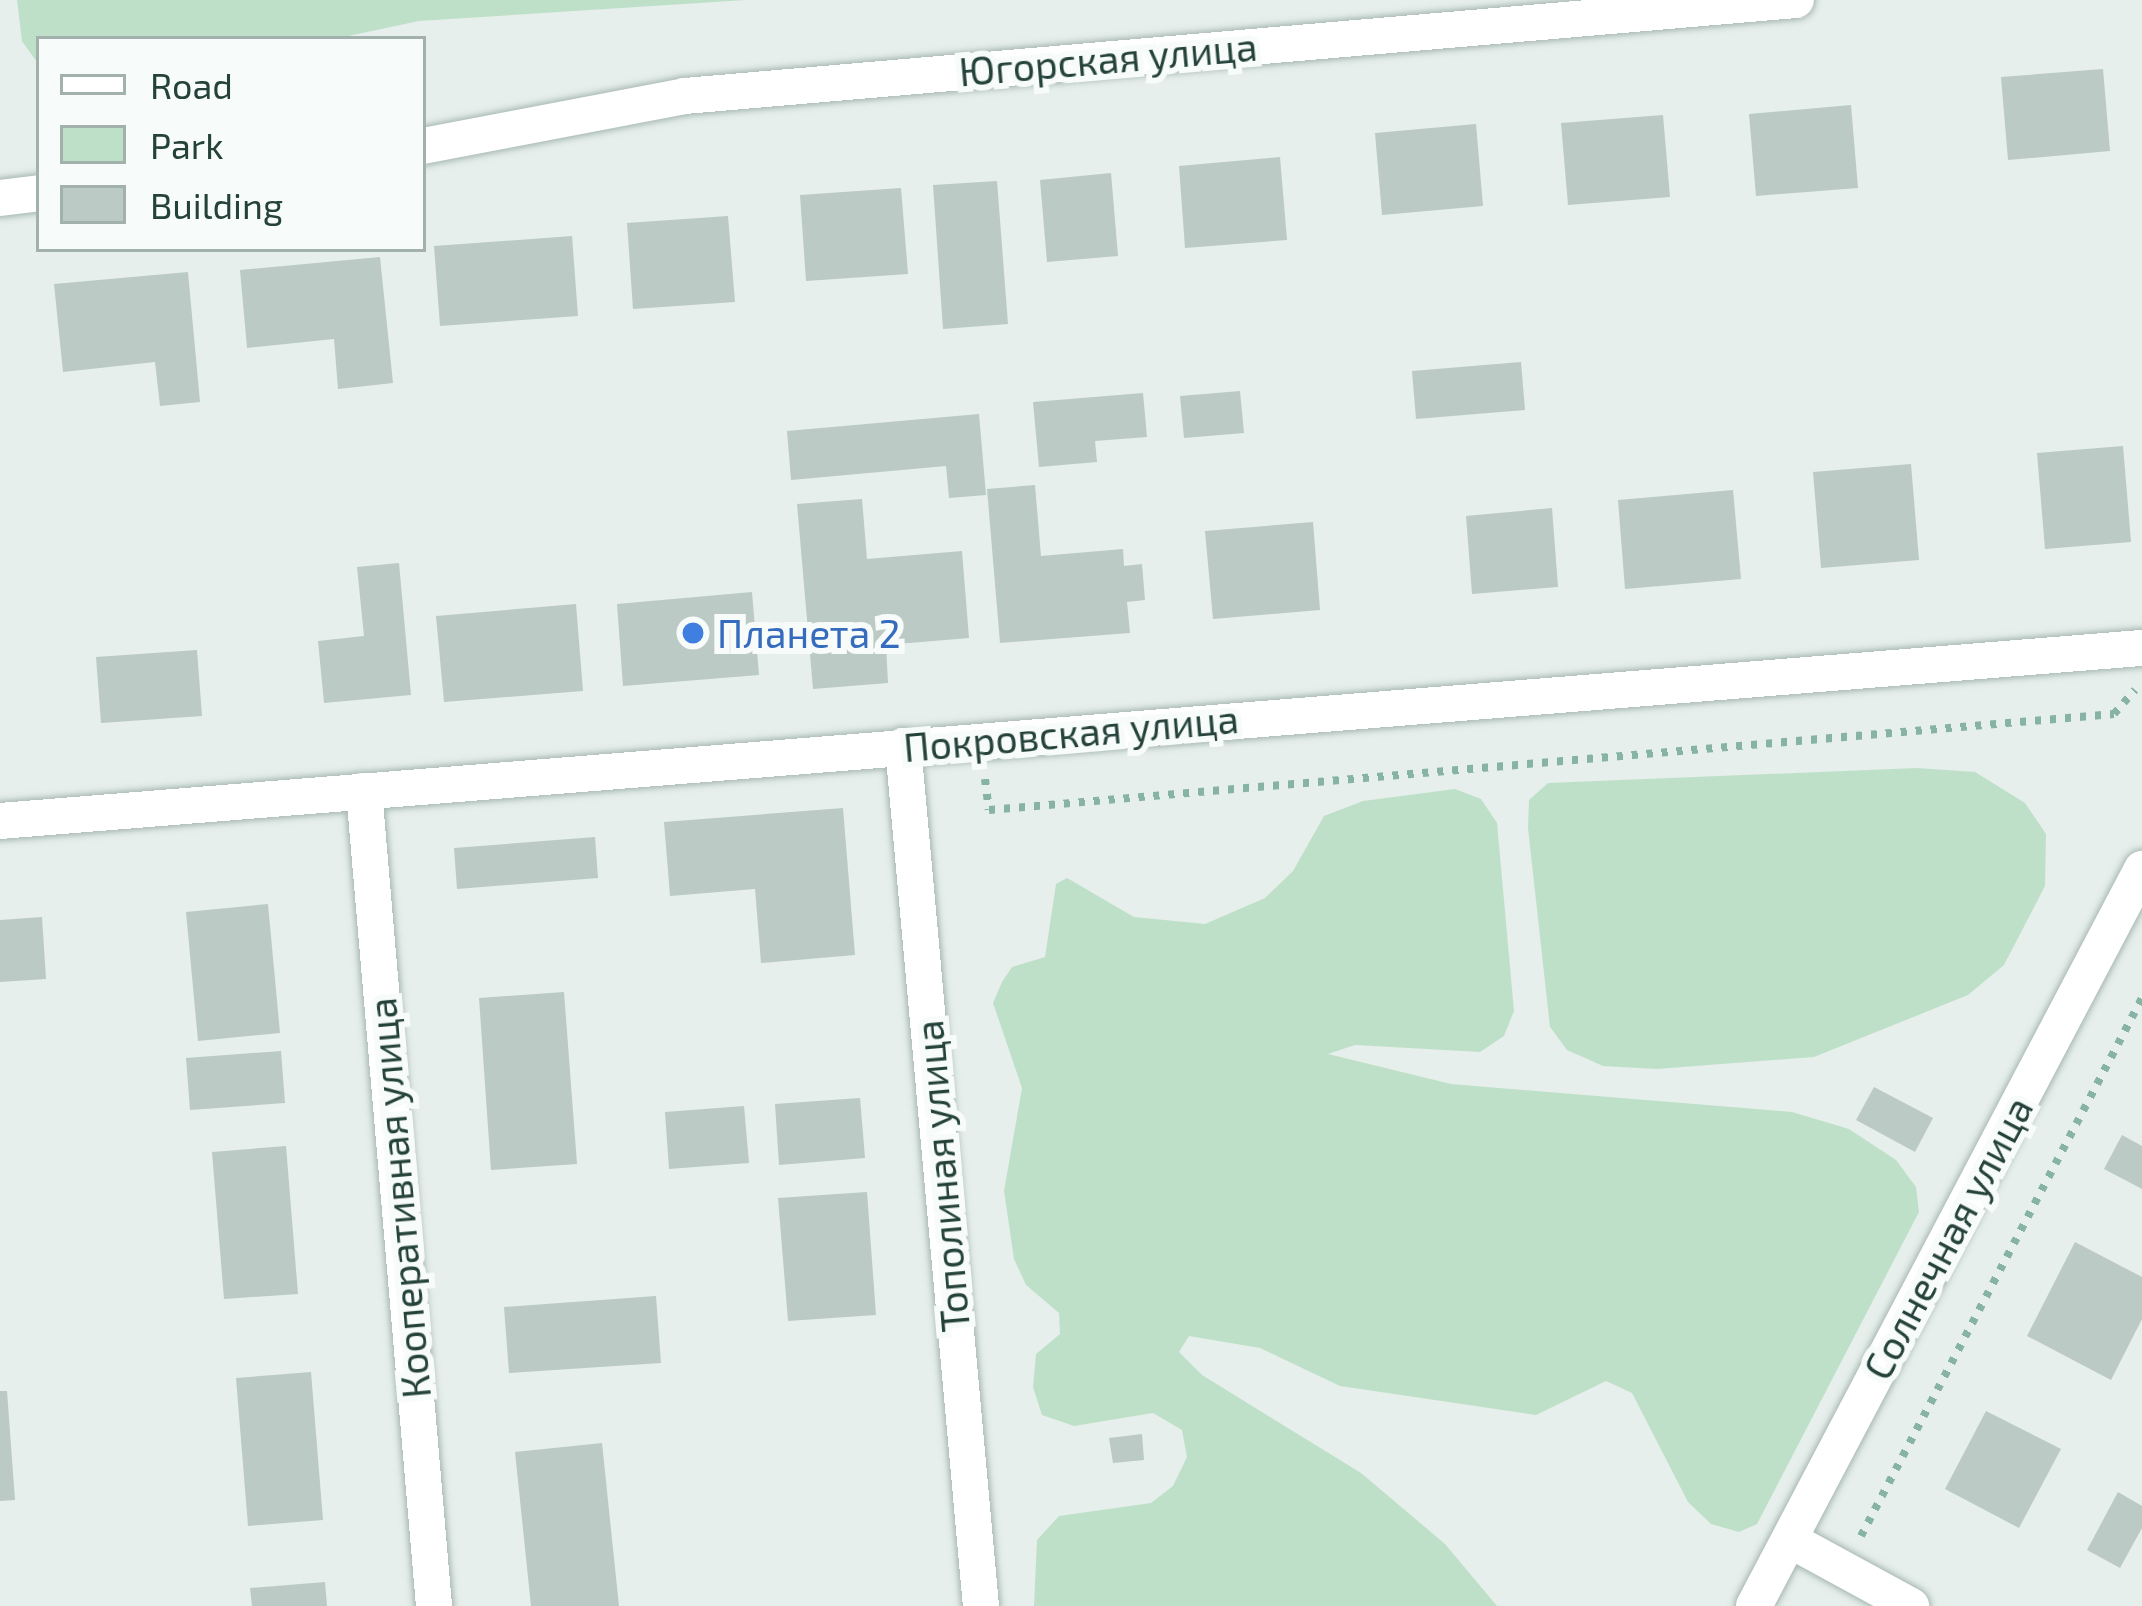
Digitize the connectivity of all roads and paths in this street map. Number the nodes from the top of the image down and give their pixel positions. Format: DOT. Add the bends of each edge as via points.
graph roads {
  1 [pos="1796,0"];
  2 [pos="426,145"];
  3 [pos="36,193"];
  4 [pos="0,198"];
  5 [pos="2142,648"];
  6 [pos="2135,690"];
  7 [pos="903,746"];
  8 [pos="364,791"];
  9 [pos="989,810"];
  10 [pos="0,820"];
  11 [pos="2142,869"];
  12 [pos="2142,998"];
  13 [pos="1790,1540"];
  14 [pos="1844,1569"];
  15 [pos="434,1606"];
  16 [pos="981,1606"];
  17 [pos="1754,1606"];
  18 [pos="1911,1606"];
  1 -- 2 [label="street, Югорская улица" via="685,96"];
  3 -- 4 [label="street"];
  5 -- 7 [label="street, Покровская улица"];
  6 -- 9 [label="path" via="2114,714"];
  7 -- 8 [label="street, Покровская улица"];
  7 -- 16 [label="street, Тополиная улица"];
  8 -- 10 [label="street, Покровская улица"];
  8 -- 15 [label="street, Кооперативная улица"];
  11 -- 13 [label="street, Солнечная улица"];
  12 -- 14 [label="path"];
  13 -- 14 [label="street"];
  13 -- 17 [label="street, Солнечная улица"];
  14 -- 18 [label="street"];
}
